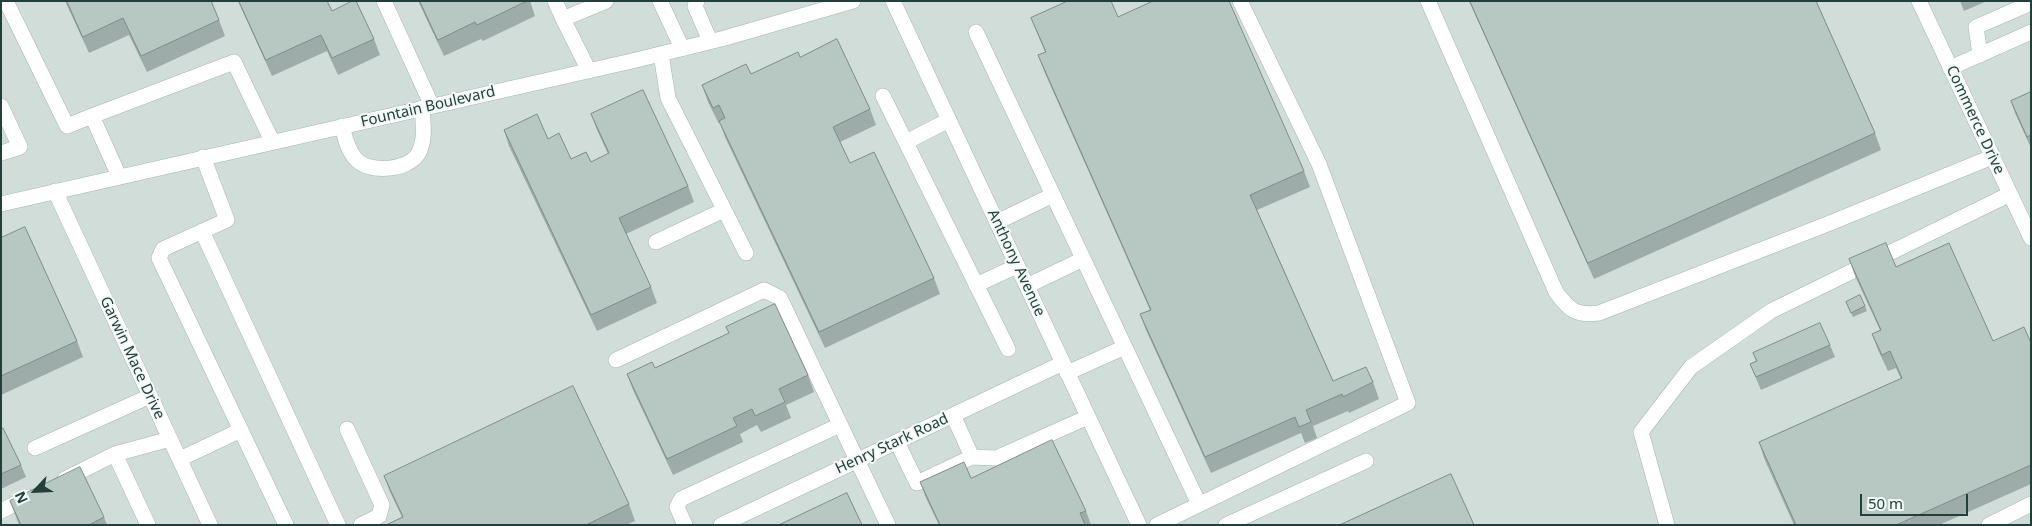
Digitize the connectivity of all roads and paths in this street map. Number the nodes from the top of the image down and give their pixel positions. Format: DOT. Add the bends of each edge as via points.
graph roads {
  1 [pos="6,1"];
  2 [pos="384,1"];
  3 [pos="555,1"];
  4 [pos="606,1"];
  5 [pos="660,1"];
  6 [pos="697,1"];
  7 [pos="853,1"];
  8 [pos="893,1"];
  9 [pos="1240,1"];
  10 [pos="1428,1"];
  11 [pos="1919,1"];
  12 [pos="2031,2"];
  13 [pos="564,19"];
  14 [pos="976,32"];
  15 [pos="2031,32"];
  16 [pos="710,42"];
  17 [pos="682,48"];
  18 [pos="661,54"];
  19 [pos="1980,54"];
  20 [pos="1950,68"];
  21 [pos="589,71"];
  22 [pos="883,96"];
  23 [pos="1,106"];
  24 [pos="427,107"];
  25 [pos="92,116"];
  26 [pos="949,120"];
  27 [pos="342,126"];
  28 [pos="272,142"];
  29 [pos="906,142"];
  30 [pos="1,153"];
  31 [pos="203,157"];
  32 [pos="1992,157"];
  33 [pos="118,176"];
  34 [pos="55,191"];
  35 [pos="1053,194"];
  36 [pos="2010,194"];
  37 [pos="1,204"];
  38 [pos="724,210"];
  39 [pos="997,222"];
  40 [pos="202,231"];
  41 [pos="2031,238"];
  42 [pos="656,242"];
  43 [pos="746,253"];
  44 [pos="1084,259"];
  45 [pos="1017,266"];
  46 [pos="976,285"];
  47 [pos="1027,286"];
  48 [pos="1125,347"];
  49 [pos="1008,349"];
  50 [pos="616,360"];
  51 [pos="1065,368"];
  52 [pos="150,396"];
  53 [pos="953,415"];
  54 [pos="1088,417"];
  55 [pos="840,425"];
  56 [pos="347,429"];
  57 [pos="241,430"];
  58 [pos="170,439"];
  59 [pos="896,442"];
  60 [pos="35,448"];
  61 [pos="114,454"];
  62 [pos="972,457"];
  63 [pos="180,459"];
  64 [pos="856,460"];
  65 [pos="1366,461"];
  66 [pos="1200,504"];
  67 [pos="2031,504"];
  68 [pos="1,511"];
  69 [pos="148,525"];
  70 [pos="210,525"];
  71 [pos="286,525"];
  72 [pos="338,525"];
  73 [pos="361,525"];
  74 [pos="685,525"];
  75 [pos="721,525"];
  76 [pos="888,525"];
  77 [pos="1139,525"];
  78 [pos="1157,525"];
  79 [pos="1226,525"];
  80 [pos="1667,525"];
  81 [pos="1989,525"];
  1 -- 25 [label="street" via="67,126"];
  2 -- 24 [label="street"];
  3 -- 13 [label="street"];
  4 -- 13 [label="street"];
  5 -- 17 [label="street"];
  6 -- 16 [label="street" via="695,6"];
  7 -- 16 [label="street, Fountain Boulevard"];
  8 -- 26 [label="street, Anthony Avenue"];
  9 -- 66 [label="street" via="1319,164 1408,403"];
  10 -- 32 [label="street" via="1556,292 1574,311 1586,315 1599,313 1834,222"];
  11 -- 20 [label="street, Commerce Drive"];
  12 -- 19 [label="street" via="1976,27"];
  13 -- 21 [label="street"];
  14 -- 35 [label="street"];
  15 -- 19 [label="street"];
  16 -- 17 [label="street, Fountain Boulevard"];
  17 -- 18 [label="street, Fountain Boulevard"];
  18 -- 21 [label="street, Fountain Boulevard"];
  18 -- 38 [label="street" via="668,98"];
  19 -- 20 [label="street"];
  20 -- 32 [label="street, Commerce Drive"];
  21 -- 24 [label="street, Fountain Boulevard"];
  22 -- 29 [label="street"];
  23 -- 30 [label="street" via="20,147"];
  24 -- 27 [label="street, Fountain Boulevard"];
  24 -- 27 [label="street" via="417,155 405,164 383,169 355,160"];
  25 -- 28 [label="street" via="234,62"];
  25 -- 33 [label="street"];
  26 -- 29 [label="street"];
  26 -- 39 [label="street, Anthony Avenue"];
  27 -- 28 [label="street, Fountain Boulevard"];
  28 -- 31 [label="street, Fountain Boulevard"];
  29 -- 46 [label="street"];
  31 -- 33 [label="street, Fountain Boulevard"];
  31 -- 40 [label="street" via="227,220"];
  32 -- 36 [label="street, Commerce Drive"];
  33 -- 34 [label="street, Fountain Boulevard"];
  34 -- 37 [label="street, Fountain Boulevard"];
  34 -- 52 [label="street, Garwin Mace Drive"];
  35 -- 39 [label="street"];
  35 -- 44 [label="street"];
  36 -- 41 [label="street, Commerce Drive"];
  36 -- 80 [label="street" via="1772,311 1691,367 1641,432"];
  38 -- 42 [label="street"];
  38 -- 43 [label="street"];
  39 -- 45 [label="street, Anthony Avenue"];
  40 -- 57 [label="street" via="162,249 160,258"];
  40 -- 72 [label="street"];
  44 -- 47 [label="street"];
  44 -- 48 [label="street"];
  45 -- 46 [label="street"];
  45 -- 47 [label="street, Anthony Avenue"];
  46 -- 49 [label="street"];
  47 -- 51 [label="street, Anthony Avenue"];
  48 -- 51 [label="street, Henry Stark Road"];
  48 -- 66 [label="street"];
  50 -- 55 [label="street" via="764,290 780,298"];
  51 -- 53 [label="street, Henry Stark Road"];
  51 -- 54 [label="street, Anthony Avenue"];
  52 -- 58 [label="street, Garwin Mace Drive"];
  52 -- 60 [label="street"];
  53 -- 59 [label="street, Henry Stark Road"];
  53 -- 62 [label="street"];
  54 -- 62 [label="street" via="996,458"];
  54 -- 77 [label="street, Anthony Avenue"];
  55 -- 64 [label="street"];
  55 -- 74 [label="street" via="681,499 677,507"];
  56 -- 73 [label="street" via="382,506 379,516"];
  57 -- 63 [label="street"];
  57 -- 71 [label="street"];
  58 -- 61 [label="street"];
  58 -- 63 [label="street, Garwin Mace Drive"];
  59 -- 62 [label="street" via="917,483"];
  59 -- 64 [label="street, Henry Stark Road"];
  61 -- 68 [label="street"];
  61 -- 69 [label="street"];
  63 -- 70 [label="street, Garwin Mace Drive"];
  64 -- 75 [label="street, Henry Stark Road"];
  64 -- 76 [label="street"];
  65 -- 79 [label="street"];
  66 -- 78 [label="street"];
  67 -- 81 [label="street"];
}
